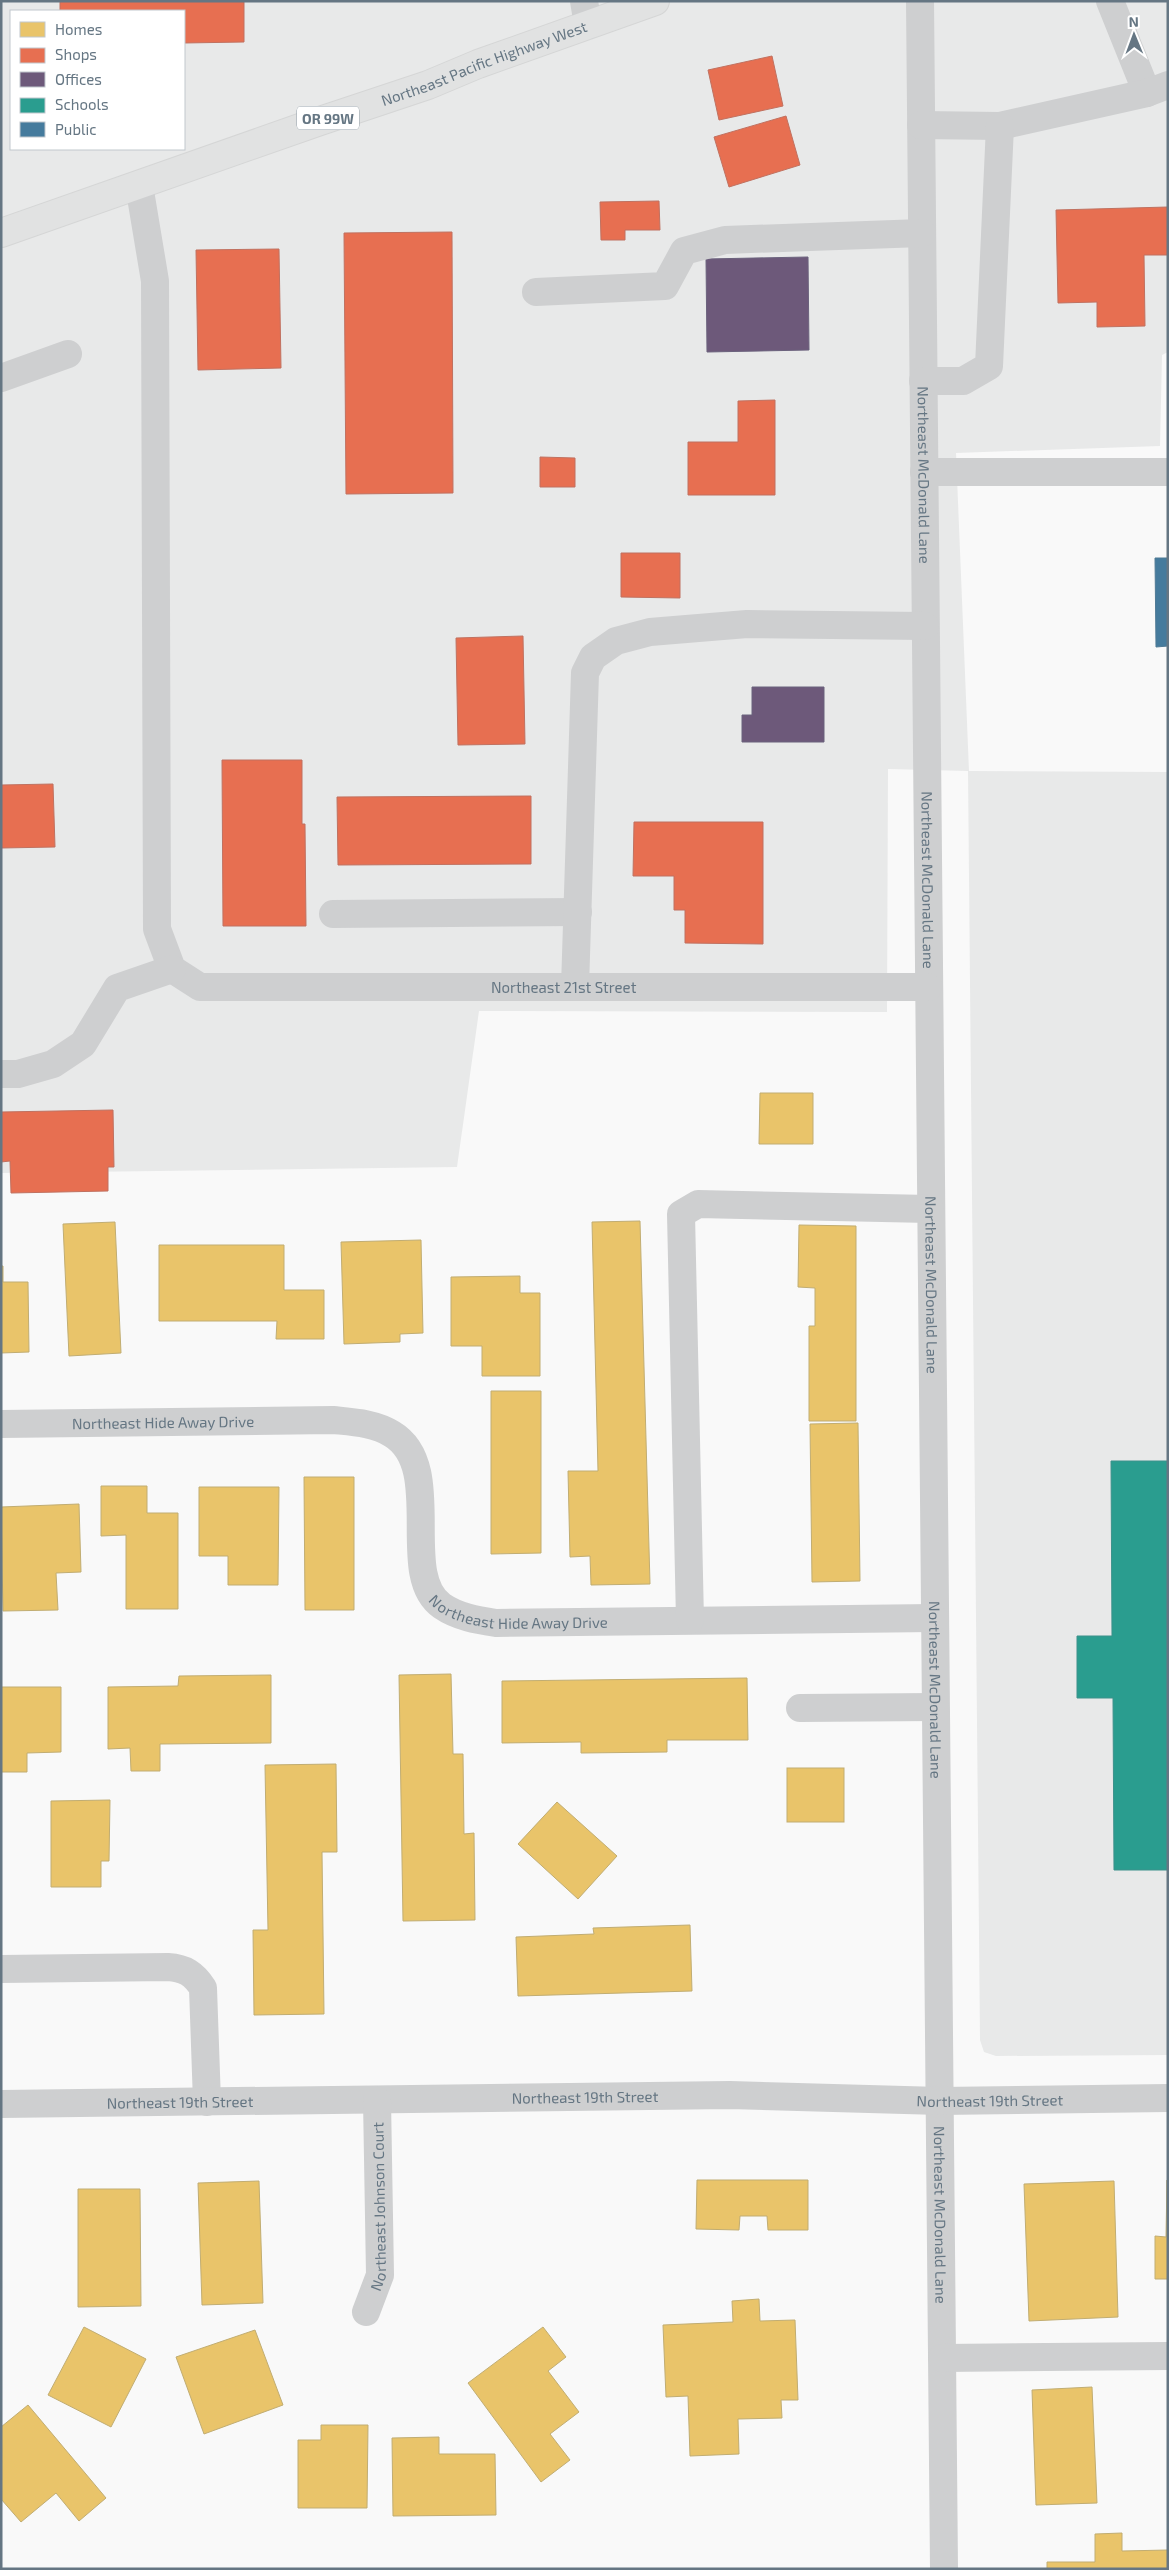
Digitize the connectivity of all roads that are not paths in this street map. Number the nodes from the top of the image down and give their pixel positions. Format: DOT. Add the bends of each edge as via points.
graph roads {
  1 [pos="655,1"];
  2 [pos="920,1"];
  3 [pos="1110,1"];
  4 [pos="586,13"];
  5 [pos="1157,89"];
  6 [pos="921,125"];
  7 [pos="1000,126"];
  8 [pos="138,184"];
  9 [pos="922,233"];
  10 [pos="1,234"];
  11 [pos="536,292"];
  12 [pos="68,354"];
  13 [pos="1,378"];
  14 [pos="923,381"];
  15 [pos="924,472"];
  16 [pos="1168,472"];
  17 [pos="925,626"];
  18 [pos="578,912"];
  19 [pos="333,914"];
  20 [pos="172,969"];
  21 [pos="575,987"];
  22 [pos="928,987"];
  23 [pos="1,1074"];
  24 [pos="930,1209"];
  25 [pos="1,1424"];
  26 [pos="934,1618"];
  27 [pos="690,1620"];
  28 [pos="935,1707"];
  29 [pos="800,1708"];
  30 [pos="1,1969"];
  31 [pos="1168,2098"];
  32 [pos="377,2100"];
  33 [pos="940,2101"];
  34 [pos="207,2102"];
  35 [pos="1,2104"];
  36 [pos="366,2312"];
  37 [pos="1168,2356"];
  38 [pos="942,2358"];
  39 [pos="944,2569"];
  1 -- 4 [label="highway, Northeast Pacific Highway West / OR 99W"];
  2 -- 6 [label="street, Northeast McDonald Lane"];
  3 -- 5 [label="street"];
  4 -- 8 [label="highway, Northeast Pacific Highway West / OR 99W" via="428,85"];
  5 -- 7 [label="street"];
  6 -- 7 [label="street"];
  6 -- 9 [label="street, Northeast McDonald Lane"];
  7 -- 14 [label="street" via="989,366 963,381"];
  8 -- 10 [label="highway, Northeast Pacific Highway West / OR 99W"];
  8 -- 20 [label="street" via="155,281 158,929"];
  9 -- 11 [label="street" via="725,240 684,251 665,286"];
  9 -- 14 [label="street, Northeast McDonald Lane"];
  12 -- 13 [label="street"];
  14 -- 15 [label="street, Northeast McDonald Lane"];
  15 -- 16 [label="street"];
  15 -- 17 [label="street, Northeast McDonald Lane"];
  17 -- 18 [label="street" via="747,624 650,632 616,641 593,657 585,673"];
  17 -- 22 [label="street, Northeast McDonald Lane"];
  18 -- 19 [label="street"];
  18 -- 21 [label="street"];
  20 -- 21 [label="street, Northeast 21st Street" via="200,987"];
  20 -- 23 [label="street" via="116,988 83,1044 53,1064 18,1074"];
  21 -- 22 [label="street, Northeast 21st Street"];
  22 -- 24 [label="street, Northeast McDonald Lane"];
  24 -- 26 [label="street, Northeast McDonald Lane"];
  24 -- 27 [label="street" via="698,1204 682,1214"];
  25 -- 27 [label="street, Northeast Hide Away Drive" via="333,1420 363,1423 392,1434 409,1450 420,1483 423,1572 430,1592 441,1606 469,1618 496,1623"];
  26 -- 27 [label="street, Northeast Hide Away Drive"];
  26 -- 28 [label="street, Northeast McDonald Lane"];
  28 -- 29 [label="street"];
  28 -- 33 [label="street, Northeast McDonald Lane"];
  30 -- 34 [label="street" via="168,1967 195,1975 203,1988"];
  31 -- 33 [label="street, Northeast 19th Street"];
  32 -- 33 [label="street, Northeast 19th Street" via="730,2095"];
  32 -- 34 [label="street, Northeast 19th Street"];
  32 -- 36 [label="street, Northeast Johnson Court" via="380,2275"];
  33 -- 38 [label="street, Northeast McDonald Lane"];
  34 -- 35 [label="street, Northeast 19th Street"];
  37 -- 38 [label="street"];
  38 -- 39 [label="street, Northeast McDonald Lane"];
}
